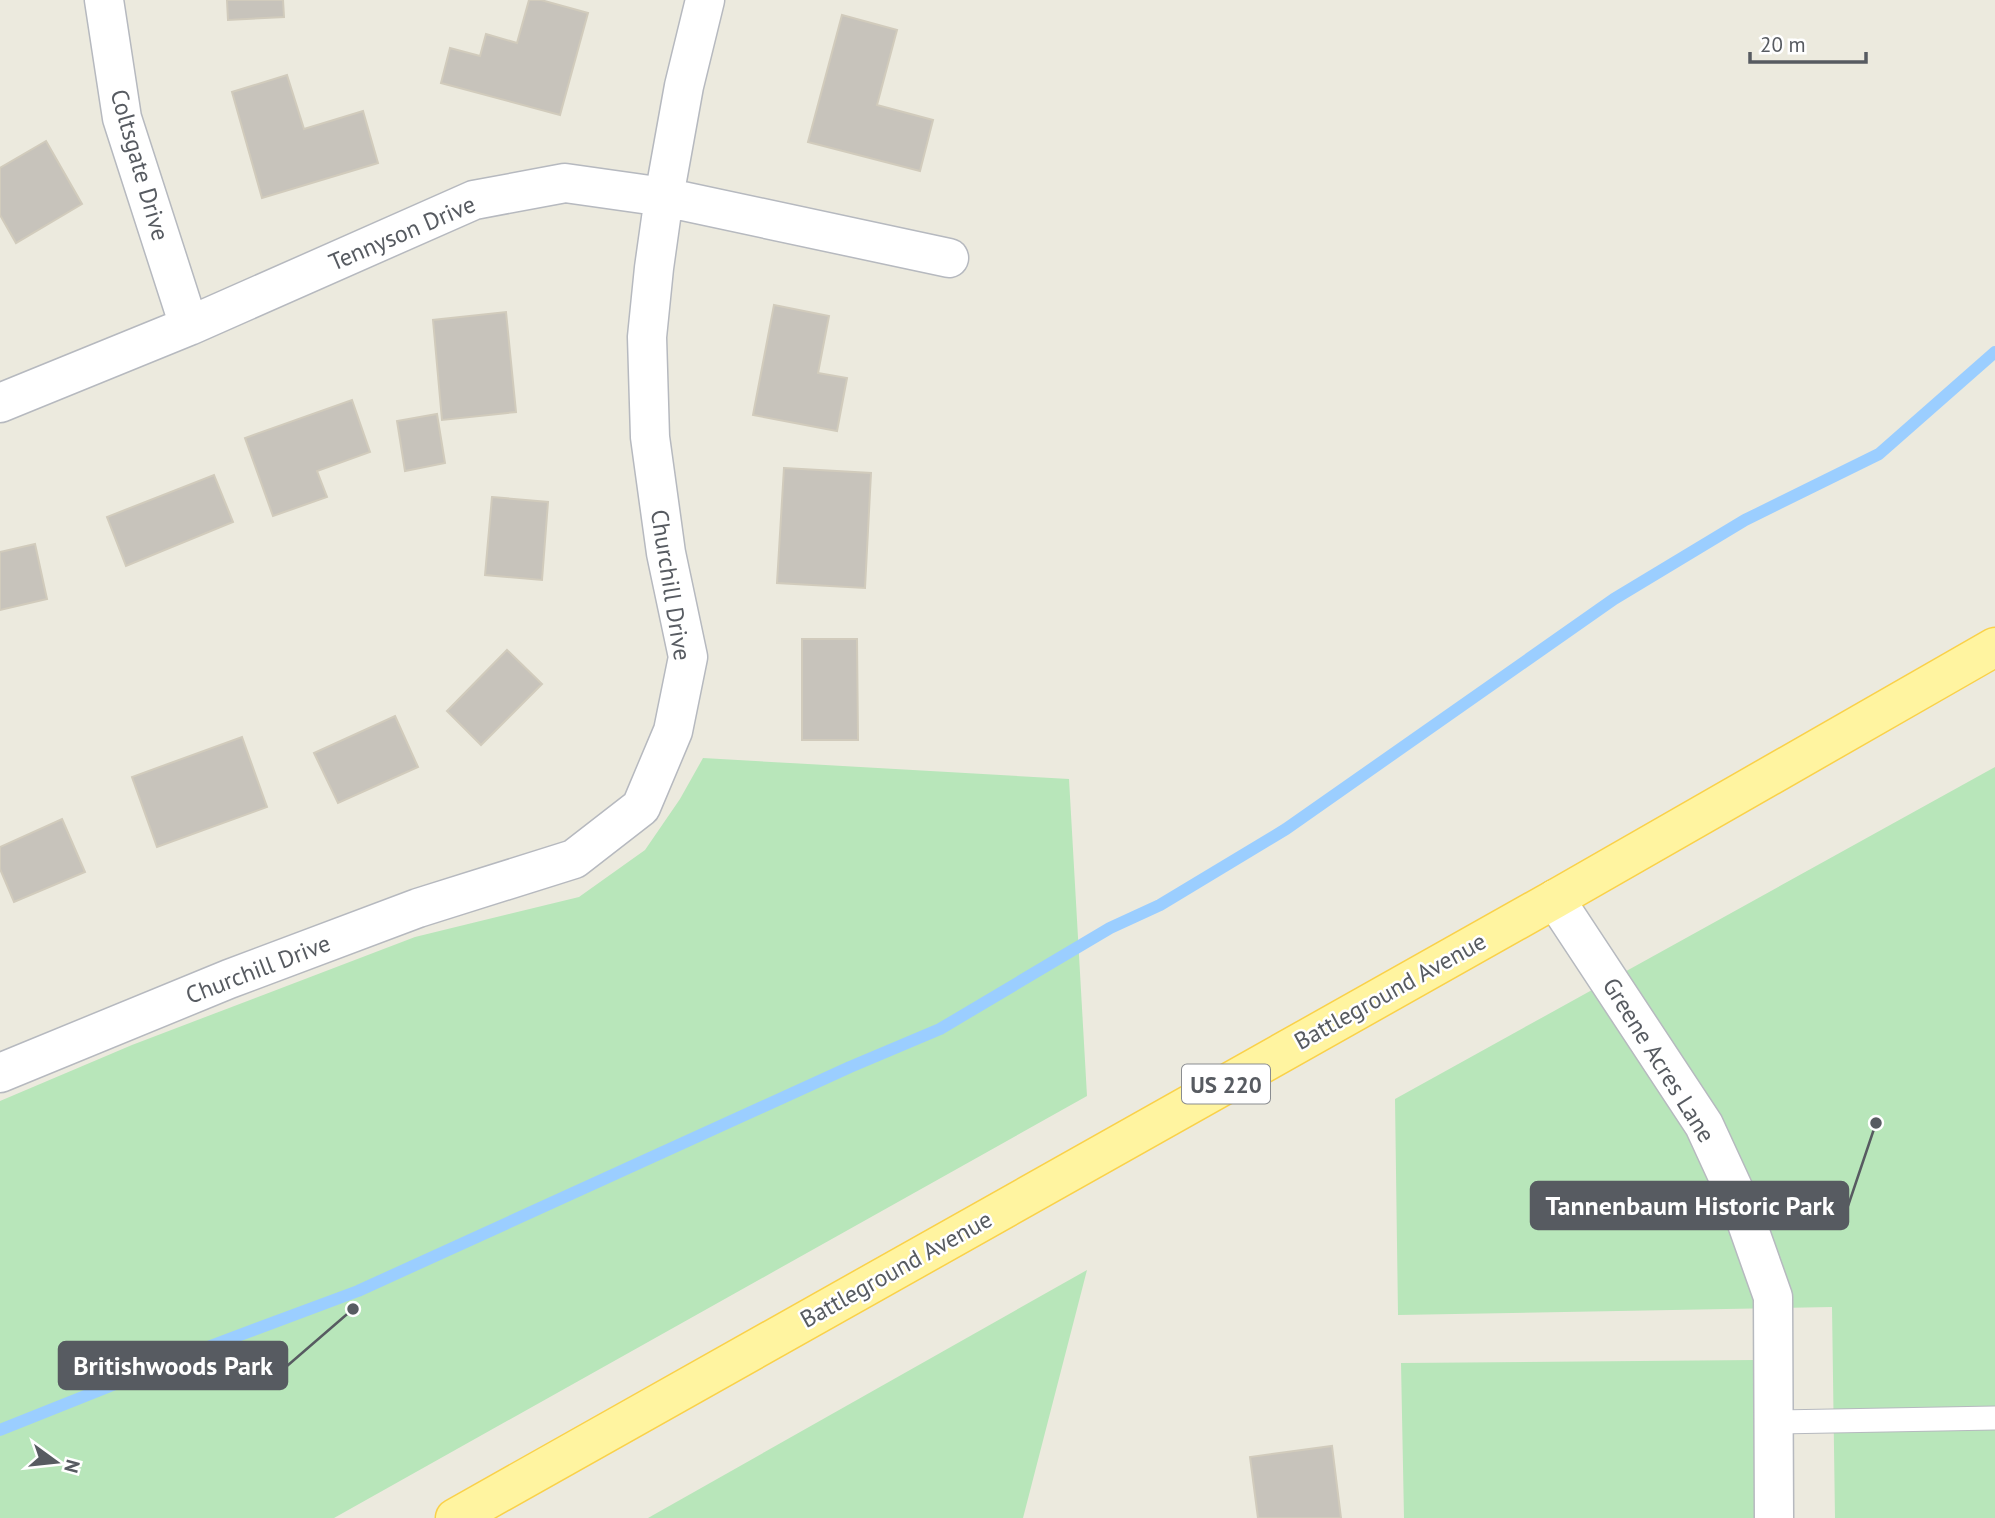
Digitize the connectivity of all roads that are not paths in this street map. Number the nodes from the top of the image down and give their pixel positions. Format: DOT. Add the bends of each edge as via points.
graph roads {
  1 [pos="104,0"];
  2 [pos="705,0"];
  3 [pos="664,197"];
  4 [pos="949,258"];
  5 [pos="189,326"];
  6 [pos="0,403"];
  7 [pos="1995,647"];
  8 [pos="1555,899"];
  9 [pos="0,1073"];
  10 [pos="1995,1418"];
  11 [pos="1774,1422"];
  12 [pos="455,1518"];
  13 [pos="1774,1518"];
  1 -- 5 [label="street, Coltsgate Drive" via="122,118"];
  2 -- 3 [label="street, Churchill Drive"];
  3 -- 4 [label="street, Tennyson Drive"];
  3 -- 5 [label="street, Tennyson Drive" via="565,183 474,200"];
  3 -- 9 [label="street, Churchill Drive" via="647,337 650,437 666,553 688,657 673,731 641,807 575,859 418,908"];
  5 -- 6 [label="street, Tennyson Drive"];
  7 -- 8 [label="main road, Battleground Avenue / US 220"];
  8 -- 11 [label="street, Greene Acres Lane" via="1704,1125 1739,1201 1773,1297"];
  8 -- 12 [label="main road, Battleground Avenue / US 220"];
  10 -- 11 [label="lane"];
  11 -- 13 [label="street, Greene Acres Lane"];
}
